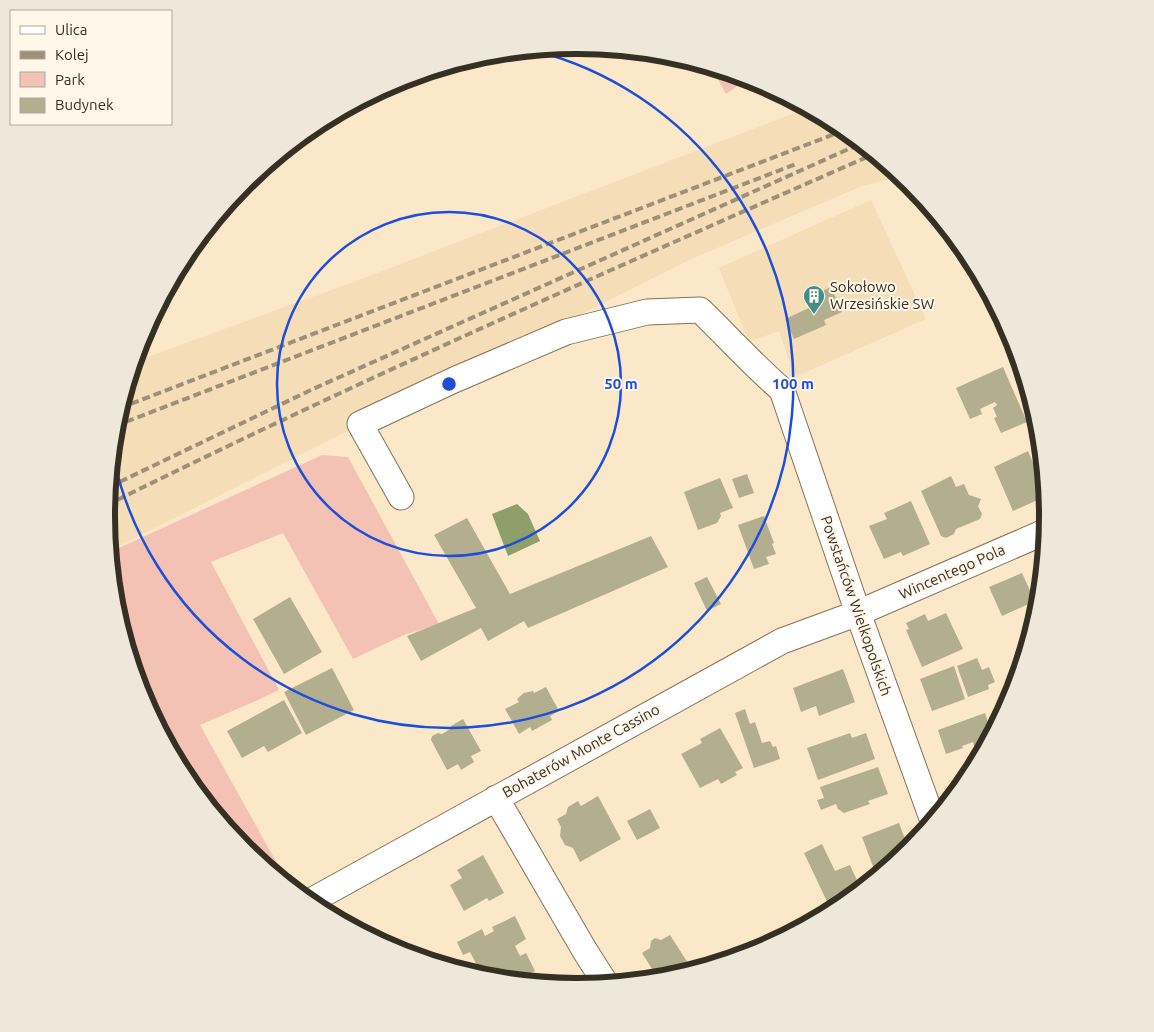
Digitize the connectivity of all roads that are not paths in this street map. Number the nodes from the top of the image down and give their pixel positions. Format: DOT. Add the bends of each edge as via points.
graph roads {
  1 [pos="401,497"];
  2 [pos="1038,535"];
  3 [pos="858,613"];
  4 [pos="496,798"];
  5 [pos="930,814"];
  6 [pos="317,898"];
  7 [pos="602,977"];
  1 -- 3 [label="street, Powstańców Wielkopolskich" via="360,424 566,332 647,312 700,310 782,390"];
  2 -- 3 [label="street, Wincentego Pola"];
  3 -- 4 [label="street, Bohaterów Monte Cassino" via="782,641"];
  3 -- 5 [label="street, Powstańców Wielkopolskich"];
  4 -- 6 [label="street, Bohaterów Monte Cassino"];
  4 -- 7 [label="street"];
}
